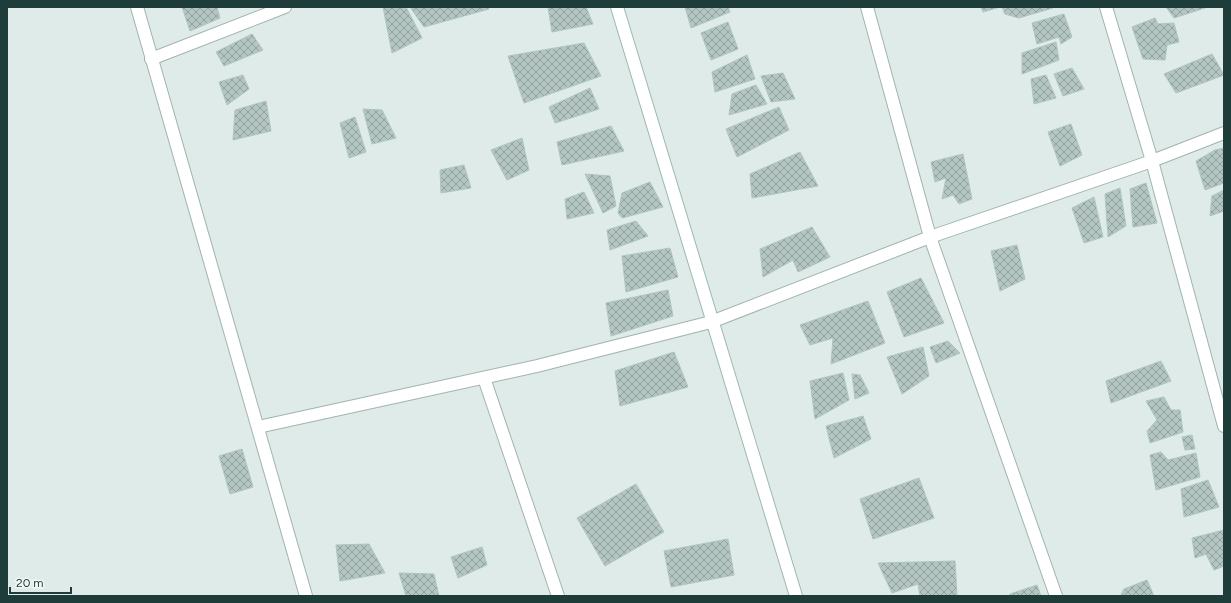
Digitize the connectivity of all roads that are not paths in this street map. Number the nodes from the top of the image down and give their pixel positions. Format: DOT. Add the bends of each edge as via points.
graph roads {
  1 [pos="137,7"];
  2 [pos="285,7"];
  3 [pos="617,7"];
  4 [pos="868,7"];
  5 [pos="1106,7"];
  6 [pos="151,59"];
  7 [pos="1224,133"];
  8 [pos="1152,161"];
  9 [pos="930,237"];
  10 [pos="711,322"];
  11 [pos="484,378"];
  12 [pos="1224,426"];
  13 [pos="258,427"];
  14 [pos="306,596"];
  15 [pos="558,596"];
  16 [pos="796,596"];
  17 [pos="1056,596"];
  1 -- 6 [label="street"];
  2 -- 6 [label="street"];
  3 -- 10 [label="street"];
  4 -- 9 [label="street"];
  5 -- 8 [label="street"];
  6 -- 13 [label="street"];
  7 -- 8 [label="street"];
  8 -- 9 [label="street"];
  8 -- 12 [label="street"];
  9 -- 10 [label="street"];
  9 -- 17 [label="street"];
  10 -- 11 [label="street"];
  10 -- 16 [label="street"];
  11 -- 13 [label="street"];
  11 -- 15 [label="street"];
  13 -- 14 [label="street"];
}
